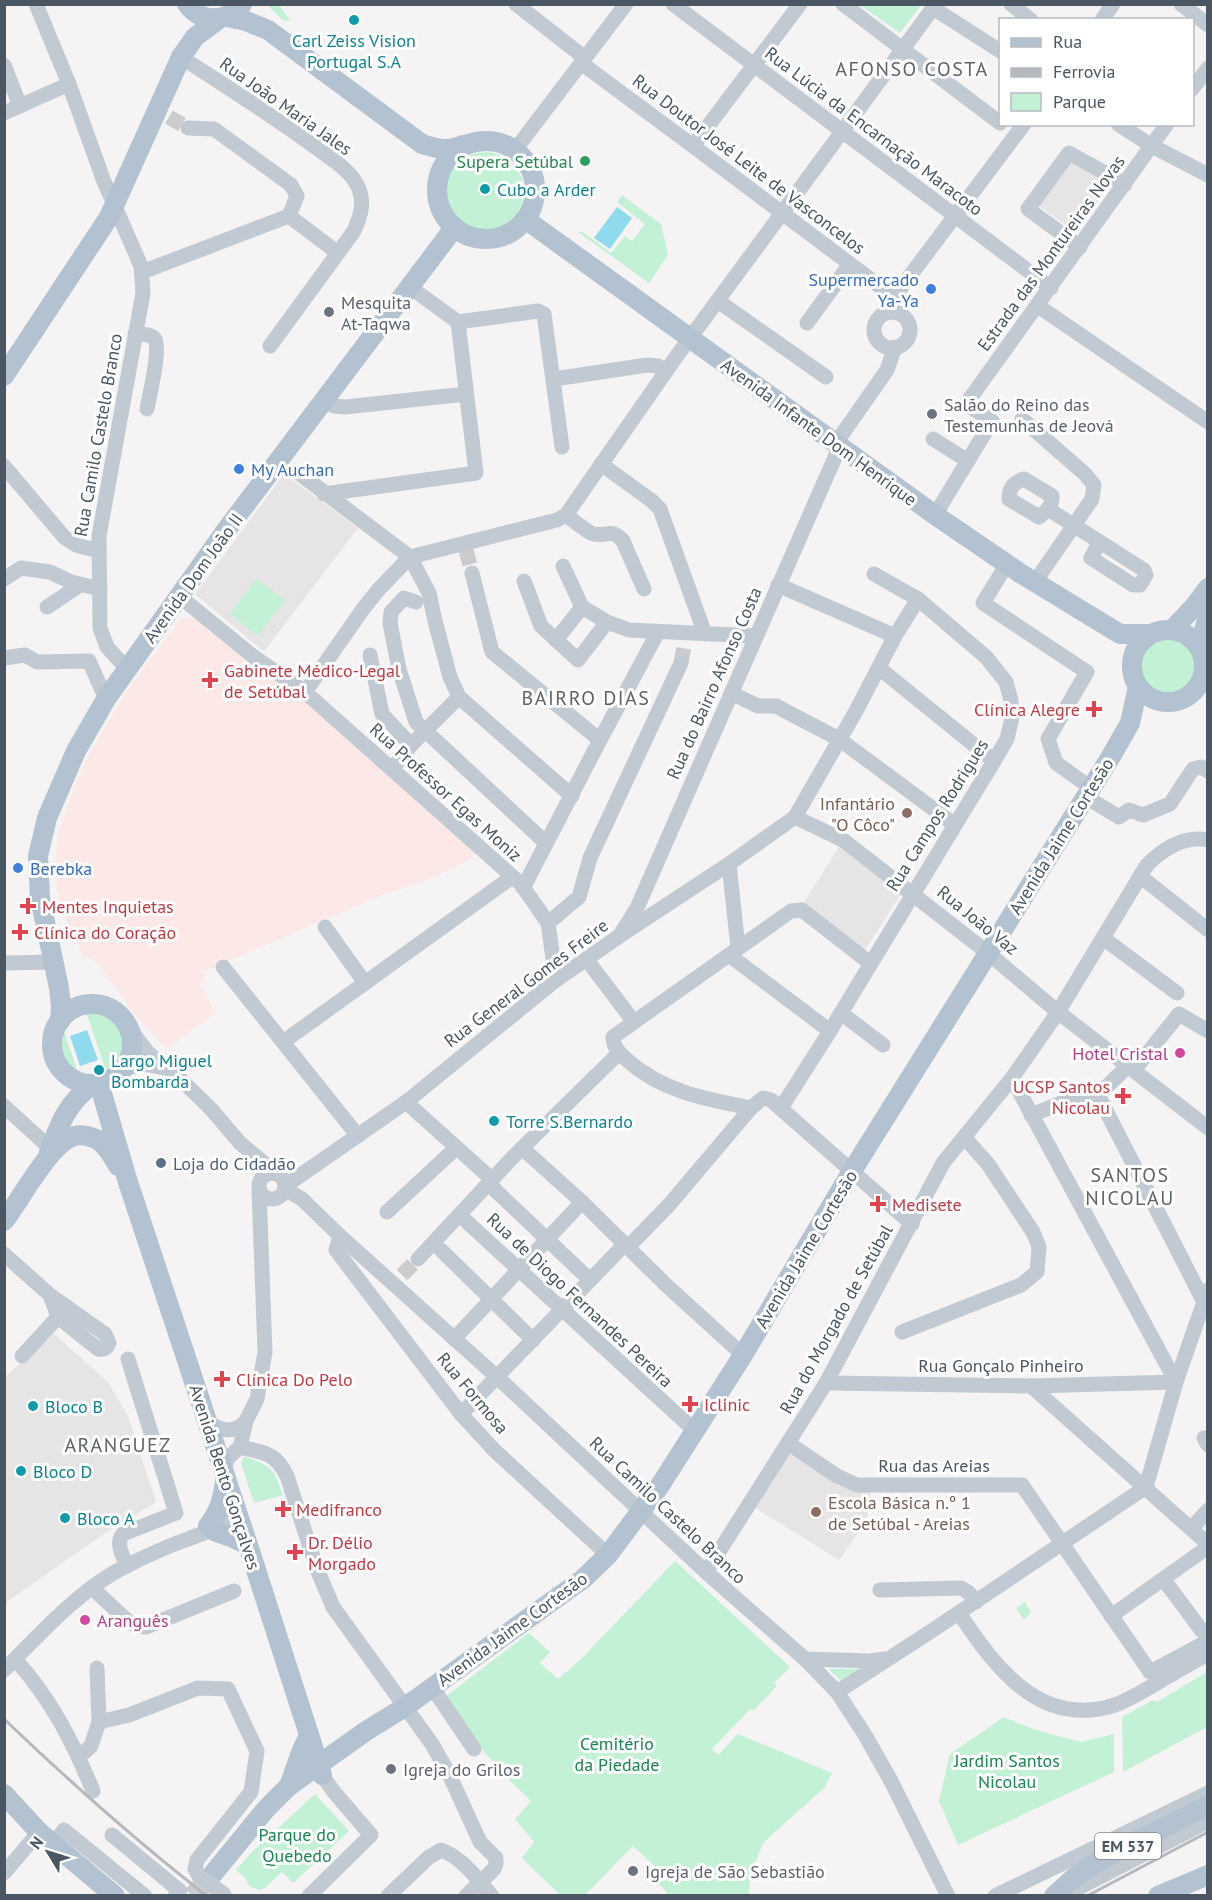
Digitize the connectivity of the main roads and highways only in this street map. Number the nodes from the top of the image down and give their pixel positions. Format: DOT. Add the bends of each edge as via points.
graph roads {
  1 [pos="185,4"];
  2 [pos="254,4"];
  3 [pos="230,13"];
  4 [pos="268,30"];
  5 [pos="181,57"];
  6 [pos="422,144"];
  7 [pos="465,145"];
  8 [pos="438,177"];
  9 [pos="525,219"];
  10 [pos="454,228"];
  11 [pos="4,376"];
  12 [pos="1208,588"];
  13 [pos="1208,617"];
  14 [pos="1172,630"];
  15 [pos="1120,633"];
  16 [pos="1150,634"];
  17 [pos="1133,658"];
  18 [pos="1203,661"];
  19 [pos="1138,687"];
  20 [pos="1208,695"];
  21 [pos="1171,702"];
  22 [pos="1130,723"];
  23 [pos="54,966"];
  24 [pos="89,1005"];
  25 [pos="60,1022"];
  26 [pos="66,1074"];
  27 [pos="108,1078"];
  28 [pos="69,1106"];
  29 [pos="48,1154"];
  30 [pos="127,1179"];
  31 [pos="4,1221"];
  32 [pos="224,1475"];
  33 [pos="248,1545"];
  34 [pos="405,1707"];
  35 [pos="309,1736"];
  36 [pos="345,1745"];
  37 [pos="319,1770"];
  38 [pos="289,1786"];
  39 [pos="10,1799"];
  40 [pos="1208,1805"];
  41 [pos="48,1835"];
  42 [pos="1208,1875"];
  43 [pos="216,1884"];
  44 [pos="116,1896"];
  45 [pos="125,1896"];
  46 [pos="1054,1896"];
  47 [pos="1158,1896"];
  1 -- 3 [label="main road" via="208,18"];
  1 -- 5 [label="main road"];
  2 -- 4 [label="main road"];
  3 -- 4 [label="main road"];
  3 -- 5 [label="main road" via="195,37"];
  4 -- 6 [label="main road"];
  5 -- 11 [label="main road" via="163,114 109,217"];
  6 -- 7 [label="main road" via="444,150"];
  6 -- 8 [label="main road" via="434,161"];
  7 -- 8 [label="main road" via="445,161"];
  7 -- 9 [label="main road" via="500,142 527,162 535,186 533,203"];
  8 -- 10 [label="main road" via="438,205"];
  9 -- 10 [label="main road" via="514,230 492,239 476,238"];
  9 -- 15 [label="main road, Avenida Infante Dom Henrique" via="935,515"];
  10 -- 23 [label="main road, Avenida Dom João II" via="106,699 67,772 42,835 38,879"];
  12 -- 14 [label="main road"];
  13 -- 18 [label="main road"];
  14 -- 16 [label="main road"];
  14 -- 18 [label="main road" via="1191,638"];
  15 -- 16 [label="main road, Avenida Infante Dom Henrique"];
  15 -- 17 [label="main road"];
  16 -- 17 [label="main road" via="1142,640"];
  17 -- 19 [label="main road"];
  18 -- 21 [label="main road" via="1204,672 1195,690"];
  19 -- 21 [label="main road" via="1154,700"];
  19 -- 22 [label="main road, Avenida Jaime Cortesão"];
  20 -- 21 [label="main road"];
  21 -- 22 [label="main road, Avenida Jaime Cortesão"];
  22 -- 34 [label="main road, Avenida Jaime Cortesão" via="695,1431 641,1512 608,1556 583,1579"];
  23 -- 24 [label="main road"];
  23 -- 25 [label="main road" via="61,1003"];
  24 -- 25 [label="main road" via="70,1012"];
  24 -- 27 [label="main road" via="112,1009 128,1026 132,1040 127,1063"];
  25 -- 26 [label="main road" via="53,1049"];
  26 -- 27 [label="main road" via="82,1082"];
  26 -- 28 [label="main road"];
  27 -- 28 [label="main road" via="79,1094"];
  27 -- 30 [label="main road" via="110,1115"];
  28 -- 29 [label="main road"];
  29 -- 30 [label="main road" via="66,1140 84,1136 99,1141"];
  29 -- 31 [label="main road"];
  30 -- 32 [label="main road, Avenida Bento Gonçalves"];
  32 -- 33 [label="main road, Avenida Bento Gonçalves"];
  32 -- 33 [label="main road" via="223,1500 211,1528"];
  33 -- 35 [label="main road, Avenida Bento Gonçalves"];
  34 -- 36 [label="main road, Avenida Jaime Cortesão"];
  34 -- 37 [label="main road, Avenida Jaime Cortesão" via="371,1740"];
  35 -- 36 [label="main road" via="329,1745"];
  35 -- 37 [label="main road, Avenida Bento Gonçalves"];
  35 -- 38 [label="main road"];
  36 -- 37 [label="main road, Avenida Jaime Cortesão"];
  37 -- 38 [label="main road, Avenida Jaime Cortesão"];
  37 -- 43 [label="main road, Avenida Jaime Cortesão" via="275,1814"];
  38 -- 43 [label="main road, Avenida Jaime Cortesão" via="266,1809"];
  39 -- 41 [label="main road"];
  40 -- 46 [label="main road, EM 537" via="1098,1862"];
  41 -- 44 [label="main road"];
  41 -- 45 [label="main road"];
  42 -- 47 [label="main road"];
}
